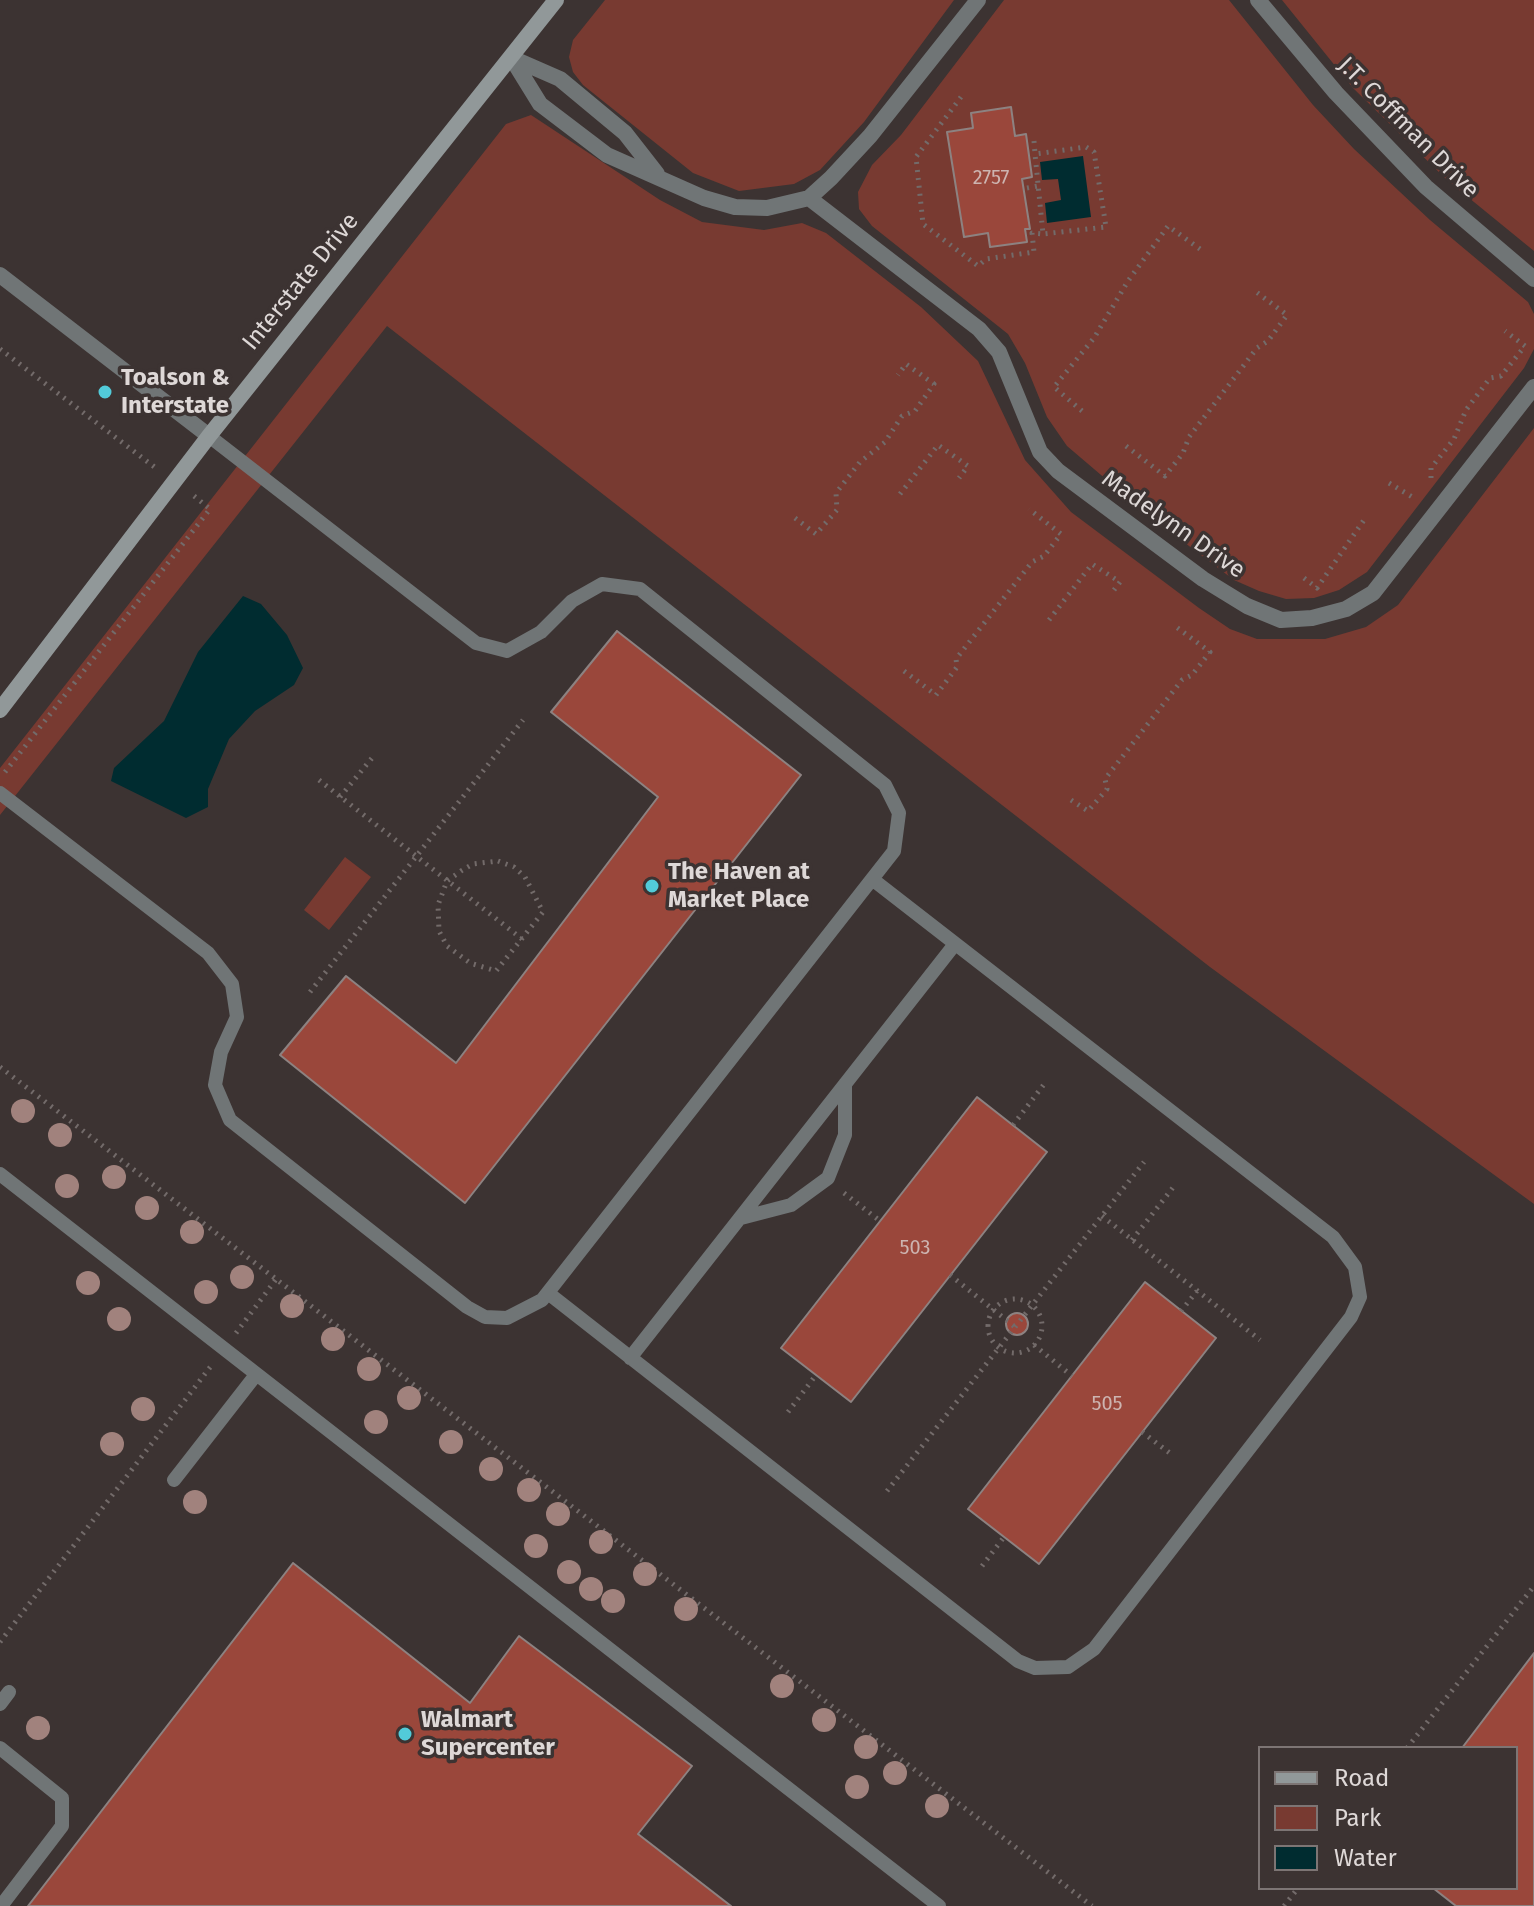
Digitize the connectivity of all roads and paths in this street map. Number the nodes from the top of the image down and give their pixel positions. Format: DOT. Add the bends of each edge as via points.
graph roads {
  1 [pos="556,0"];
  2 [pos="978,0"];
  3 [pos="1258,0"];
  4 [pos="511,57"];
  5 [pos="961,97"];
  6 [pos="1034,141"];
  7 [pos="1035,154"];
  8 [pos="657,176"];
  9 [pos="1038,186"];
  10 [pos="1027,188"];
  11 [pos="809,198"];
  12 [pos="1043,234"];
  13 [pos="1200,249"];
  14 [pos="0,275"];
  15 [pos="1534,279"];
  16 [pos="1255,291"];
  17 [pos="1505,331"];
  18 [pos="0,349"];
  19 [pos="898,375"];
  20 [pos="1534,387"];
  21 [pos="1082,411"];
  22 [pos="209,436"];
  23 [pos="1126,446"];
  24 [pos="151,465"];
  25 [pos="959,478"];
  26 [pos="1389,483"];
  27 [pos="900,494"];
  28 [pos="201,502"];
  29 [pos="1029,509"];
  30 [pos="795,518"];
  31 [pos="1364,520"];
  32 [pos="1304,578"];
  33 [pos="1114,590"];
  34 [pos="1049,620"];
  35 [pos="1175,626"];
  36 [pos="904,671"];
  37 [pos="0,710"];
  38 [pos="523,720"];
  39 [pos="372,758"];
  40 [pos="0,779"];
  41 [pos="319,780"];
  42 [pos="0,793"];
  43 [pos="340,797"];
  44 [pos="1071,800"];
  45 [pos="417,858"];
  46 [pos="872,879"];
  47 [pos="447,881"];
  48 [pos="522,939"];
  49 [pos="955,944"];
  50 [pos="310,992"];
  51 [pos="0,1067"];
  52 [pos="1045,1083"];
  53 [pos="845,1084"];
  54 [pos="1013,1125"];
  55 [pos="1144,1162"];
  56 [pos="0,1174"];
  57 [pos="1175,1185"];
  58 [pos="840,1190"];
  59 [pos="1102,1216"];
  60 [pos="740,1218"];
  61 [pos="880,1221"];
  62 [pos="1132,1240"];
  63 [pos="950,1275"];
  64 [pos="277,1278"];
  65 [pos="1197,1291"];
  66 [pos="548,1293"];
  67 [pos="1032,1305"];
  68 [pos="994,1310"];
  69 [pos="1181,1311"];
  70 [pos="241,1327"];
  71 [pos="1015,1327"];
  72 [pos="1260,1340"];
  73 [pos="1034,1345"];
  74 [pos="999,1348"];
  75 [pos="630,1358"];
  76 [pos="816,1375"];
  77 [pos="255,1376"];
  78 [pos="1072,1376"];
  79 [pos="190,1393"];
  80 [pos="788,1412"];
  81 [pos="1142,1432"];
  82 [pos="1171,1454"];
  83 [pos="174,1480"];
  84 [pos="887,1491"];
  85 [pos="1004,1537"];
  86 [pos="982,1566"];
  87 [pos="1534,1586"];
  88 [pos="0,1642"];
  89 [pos="1409,1746"];
  90 [pos="0,1748"];
  91 [pos="1296,1890"];
  92 [pos="1,1906"];
  93 [pos="939,1906"];
  94 [pos="1092,1906"];
  95 [pos="1284,1906"];
  1 -- 4 [label="main road, Interstate Drive"];
  2 -- 11 [label="street" via="870,136"];
  3 -- 15 [label="street, J.T. Coffman Drive" via="1336,93 1426,187"];
  4 -- 8 [label="street" via="560,79 625,133"];
  4 -- 8 [label="street" via="540,104 607,155"];
  4 -- 22 [label="main road, Interstate Drive"];
  5 -- 12 [label="path" via="916,157 923,224 978,266 986,259 1034,252 1032,233"];
  6 -- 7 [label="path"];
  7 -- 9 [label="path"];
  7 -- 12 [label="path" via="1086,147 1094,152 1106,227"];
  8 -- 11 [label="street" via="735,207 767,208"];
  9 -- 10 [label="path"];
  9 -- 12 [label="path"];
  11 -- 20 [label="street, Madelynn Drive" via="979,329 999,352 1040,452 1058,471 1203,579 1281,620 1335,612 1373,593"];
  13 -- 21 [label="path" via="1168,226 1094,338 1054,387"];
  14 -- 22 [label="street"];
  16 -- 23 [label="path" via="1287,315 1165,476"];
  17 -- 26 [label="path" via="1525,346 1501,376 1490,378 1466,410 1454,439 1431,468 1431,478 1412,500"];
  18 -- 24 [label="path"];
  19 -- 30 [label="path" via="906,364 934,384 915,411 902,416 885,442 860,462 836,493 837,510 816,534"];
  22 -- 37 [label="main road, Interstate Drive"];
  22 -- 46 [label="lane" via="476,643 507,651 541,632 572,601 602,584 640,589 885,785 899,813 894,851"];
  25 -- 27 [label="path" via="968,466 938,445"];
  28 -- 40 [label="path" via="210,509"];
  29 -- 36 [label="path" via="1061,534 1044,556 1032,562 956,659 957,667 936,695"];
  31 -- 32 [label="path" via="1317,588"];
  33 -- 34 [label="path" via="1120,582 1092,564"];
  35 -- 44 [label="path" via="1210,652 1105,779 1107,789 1088,811"];
  38 -- 45 [label="path"];
  39 -- 43 [label="path"];
  41 -- 43 [label="path"];
  42 -- 66 [label="lane" via="208,953 232,984 237,1017 221,1052 215,1085 230,1120 485,1317 507,1318"];
  43 -- 45 [label="path"];
  45 -- 47 [label="path"];
  45 -- 50 [label="path"];
  46 -- 49 [label="lane"];
  46 -- 66 [label="lane"];
  47 -- 48 [label="path"];
  47 -- 48 [label="path" via="487,861 514,867 533,887 543,912"];
  47 -- 48 [label="path" via="440,892 438,919 447,946 458,956 496,971"];
  49 -- 53 [label="lane"];
  49 -- 75 [label="lane" via="1333,1237 1355,1267 1360,1297 1351,1317 1094,1649 1068,1667 1035,1668 1018,1661"];
  51 -- 64 [label="path"];
  52 -- 54 [label="path"];
  53 -- 60 [label="lane"];
  53 -- 60 [label="lane" via="845,1135 828,1178 791,1205"];
  55 -- 59 [label="path"];
  56 -- 77 [label="lane"];
  57 -- 62 [label="path"];
  58 -- 61 [label="path"];
  59 -- 62 [label="path"];
  59 -- 67 [label="path"];
  60 -- 75 [label="lane"];
  62 -- 65 [label="path"];
  63 -- 68 [label="path"];
  64 -- 70 [label="path"];
  64 -- 94 [label="path"];
  65 -- 69 [label="path"];
  65 -- 72 [label="path"];
  66 -- 75 [label="lane"];
  67 -- 68 [label="path" via="1008,1300"];
  67 -- 71 [label="path"];
  67 -- 73 [label="path" via="1042,1330"];
  68 -- 71 [label="path"];
  68 -- 74 [label="path" via="990,1335"];
  71 -- 74 [label="path"];
  73 -- 74 [label="path" via="1018,1353"];
  73 -- 78 [label="path"];
  74 -- 84 [label="path"];
  76 -- 80 [label="path"];
  77 -- 83 [label="lane"];
  77 -- 93 [label="lane"];
  79 -- 88 [label="path"];
  81 -- 82 [label="path"];
  85 -- 86 [label="path"];
  87 -- 89 [label="path"];
  90 -- 92 [label="lane" via="62,1798 62,1826"];
  91 -- 95 [label="path"];
}
